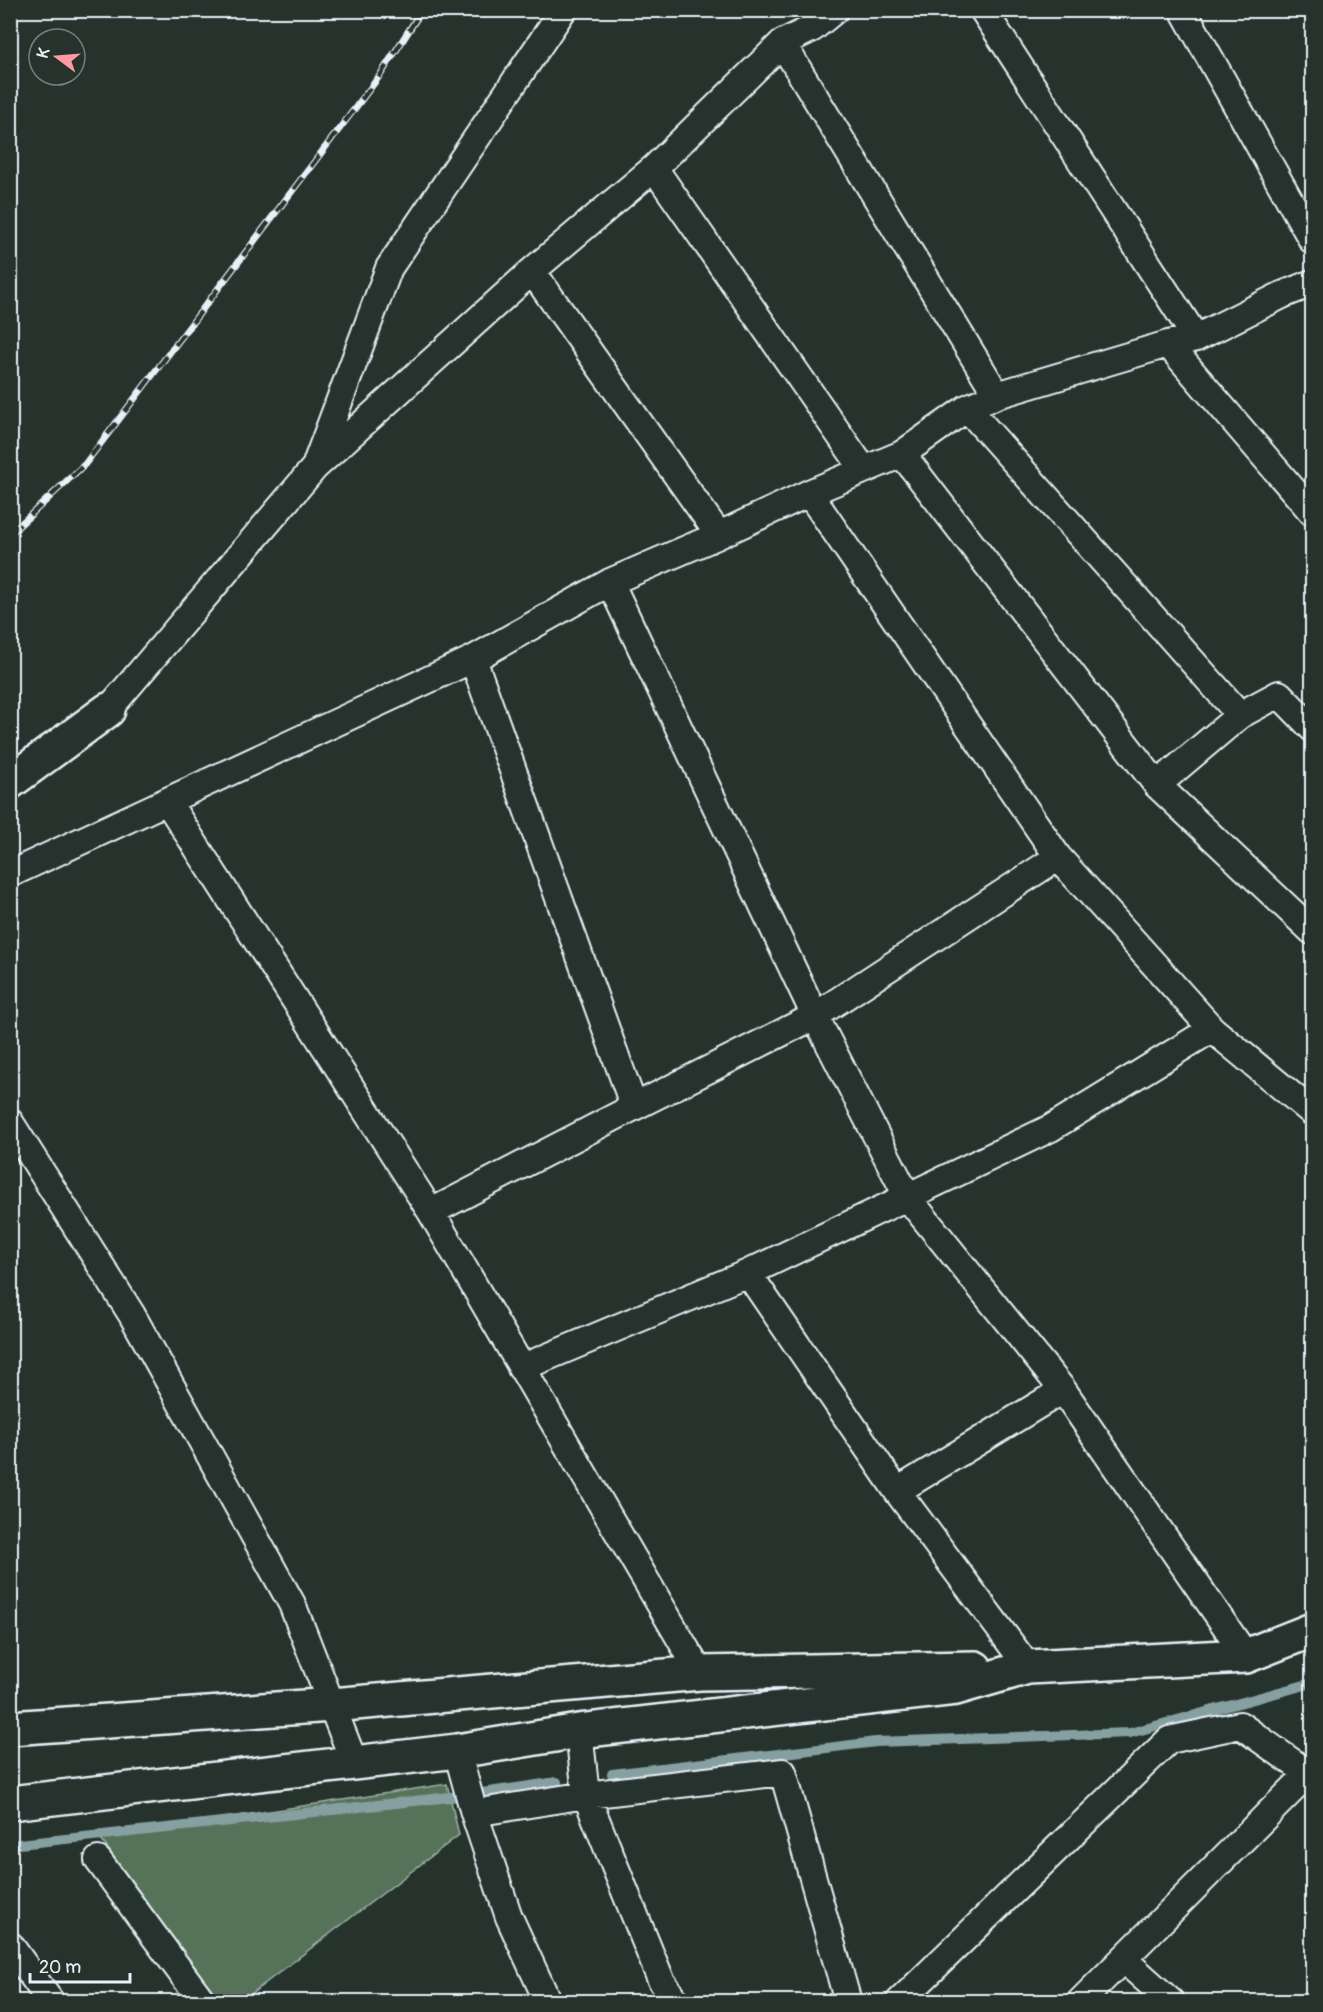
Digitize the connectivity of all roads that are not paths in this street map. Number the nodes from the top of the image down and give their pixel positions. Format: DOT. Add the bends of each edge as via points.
graph roads {
  1 [pos="564,10"];
  2 [pos="835,10"];
  3 [pos="983,10"];
  4 [pos="1183,10"];
  5 [pos="807,20"];
  6 [pos="782,43"];
  7 [pos="654,168"];
  8 [pos="1312,240"];
  9 [pos="532,271"];
  10 [pos="1312,283"];
  11 [pos="1196,338"];
  12 [pos="1168,344"];
  13 [pos="998,395"];
  14 [pos="968,408"];
  15 [pos="902,454"];
  16 [pos="315,467"];
  17 [pos="864,470"];
  18 [pos="809,493"];
  19 [pos="1312,512"];
  20 [pos="719,535"];
  21 [pos="610,582"];
  22 [pos="473,659"];
  23 [pos="108,710"];
  24 [pos="1240,715"];
  25 [pos="1312,728"];
  26 [pos="10,782"];
  27 [pos="1157,785"];
  28 [pos="167,801"];
  29 [pos="1058,857"];
  30 [pos="10,874"];
  31 [pos="1312,931"];
  32 [pos="815,1016"];
  33 [pos="1212,1029"];
  34 [pos="634,1107"];
  35 [pos="1312,1112"];
  36 [pos="10,1122"];
  37 [pos="908,1197"];
  38 [pos="431,1212"];
  39 [pos="748,1273"];
  40 [pos="521,1368"];
  41 [pos="1063,1390"];
  42 [pos="897,1491"];
  43 [pos="1312,1630"];
  44 [pos="1246,1656"];
  45 [pos="1028,1667"];
  46 [pos="700,1673"];
  47 [pos="332,1705"];
  48 [pos="10,1728"];
  49 [pos="579,1731"];
  50 [pos="457,1751"];
  51 [pos="354,1762"];
  52 [pos="1311,1773"];
  53 [pos="586,1795"];
  54 [pos="10,1803"];
  55 [pos="474,1813"];
  56 [pos="98,1860"];
  57 [pos="10,1945"];
  58 [pos="1123,1959"];
  59 [pos="51,2001"];
  60 [pos="203,2001"];
  61 [pos="548,2001"];
  62 [pos="676,2001"];
  63 [pos="848,2001"];
  64 [pos="899,2001"];
  65 [pos="1080,2001"];
  66 [pos="1171,2001"];
  1 -- 16 [label="street" via="389,268"];
  2 -- 5 [label="street"];
  3 -- 11 [label="street"];
  4 -- 8 [label="street"];
  5 -- 6 [label="street"];
  6 -- 7 [label="street"];
  6 -- 13 [label="street"];
  7 -- 9 [label="street"];
  7 -- 17 [label="street"];
  9 -- 16 [label="street"];
  9 -- 20 [label="street"];
  10 -- 11 [label="street"];
  11 -- 12 [label="street"];
  12 -- 13 [label="street"];
  12 -- 19 [label="street"];
  13 -- 14 [label="street"];
  14 -- 15 [label="street"];
  14 -- 24 [label="street"];
  15 -- 17 [label="street"];
  15 -- 27 [label="street"];
  16 -- 23 [label="street"];
  17 -- 18 [label="street"];
  18 -- 20 [label="street"];
  18 -- 29 [label="street"];
  20 -- 21 [label="street"];
  21 -- 22 [label="street"];
  21 -- 32 [label="street"];
  22 -- 28 [label="street"];
  22 -- 34 [label="street"];
  23 -- 26 [label="street"];
  24 -- 25 [label="street" via="1279,694"];
  24 -- 27 [label="street"];
  27 -- 31 [label="street"];
  28 -- 30 [label="street"];
  28 -- 38 [label="street"];
  29 -- 32 [label="street"];
  29 -- 33 [label="street"];
  32 -- 34 [label="street"];
  32 -- 37 [label="street"];
  33 -- 35 [label="street"];
  33 -- 37 [label="street" via="1051,1128"];
  34 -- 38 [label="street"];
  36 -- 47 [label="street" via="132,1315 292,1604"];
  37 -- 39 [label="street"];
  37 -- 41 [label="street"];
  38 -- 40 [label="street"];
  39 -- 40 [label="street"];
  39 -- 42 [label="street"];
  40 -- 46 [label="street"];
  41 -- 42 [label="street"];
  41 -- 44 [label="street"];
  42 -- 45 [label="street"];
  43 -- 44 [label="street"];
  44 -- 45 [label="street"];
  45 -- 46 [label="street"];
  45 -- 49 [label="street" via="956,1688"];
  46 -- 47 [label="street"];
  47 -- 48 [label="street"];
  47 -- 51 [label="street"];
  49 -- 50 [label="street"];
  49 -- 53 [label="street"];
  50 -- 51 [label="street"];
  50 -- 55 [label="street"];
  51 -- 54 [label="street"];
  52 -- 58 [label="street"];
  52 -- 64 [label="street" via="1240,1725 1169,1740"];
  53 -- 55 [label="street"];
  53 -- 62 [label="street" via="661,1980"];
  53 -- 63 [label="street" via="783,1772"];
  55 -- 61 [label="street" via="509,1917"];
  56 -- 60 [label="street"];
  57 -- 59 [label="street"];
  58 -- 65 [label="street"];
  58 -- 66 [label="street"];
}
